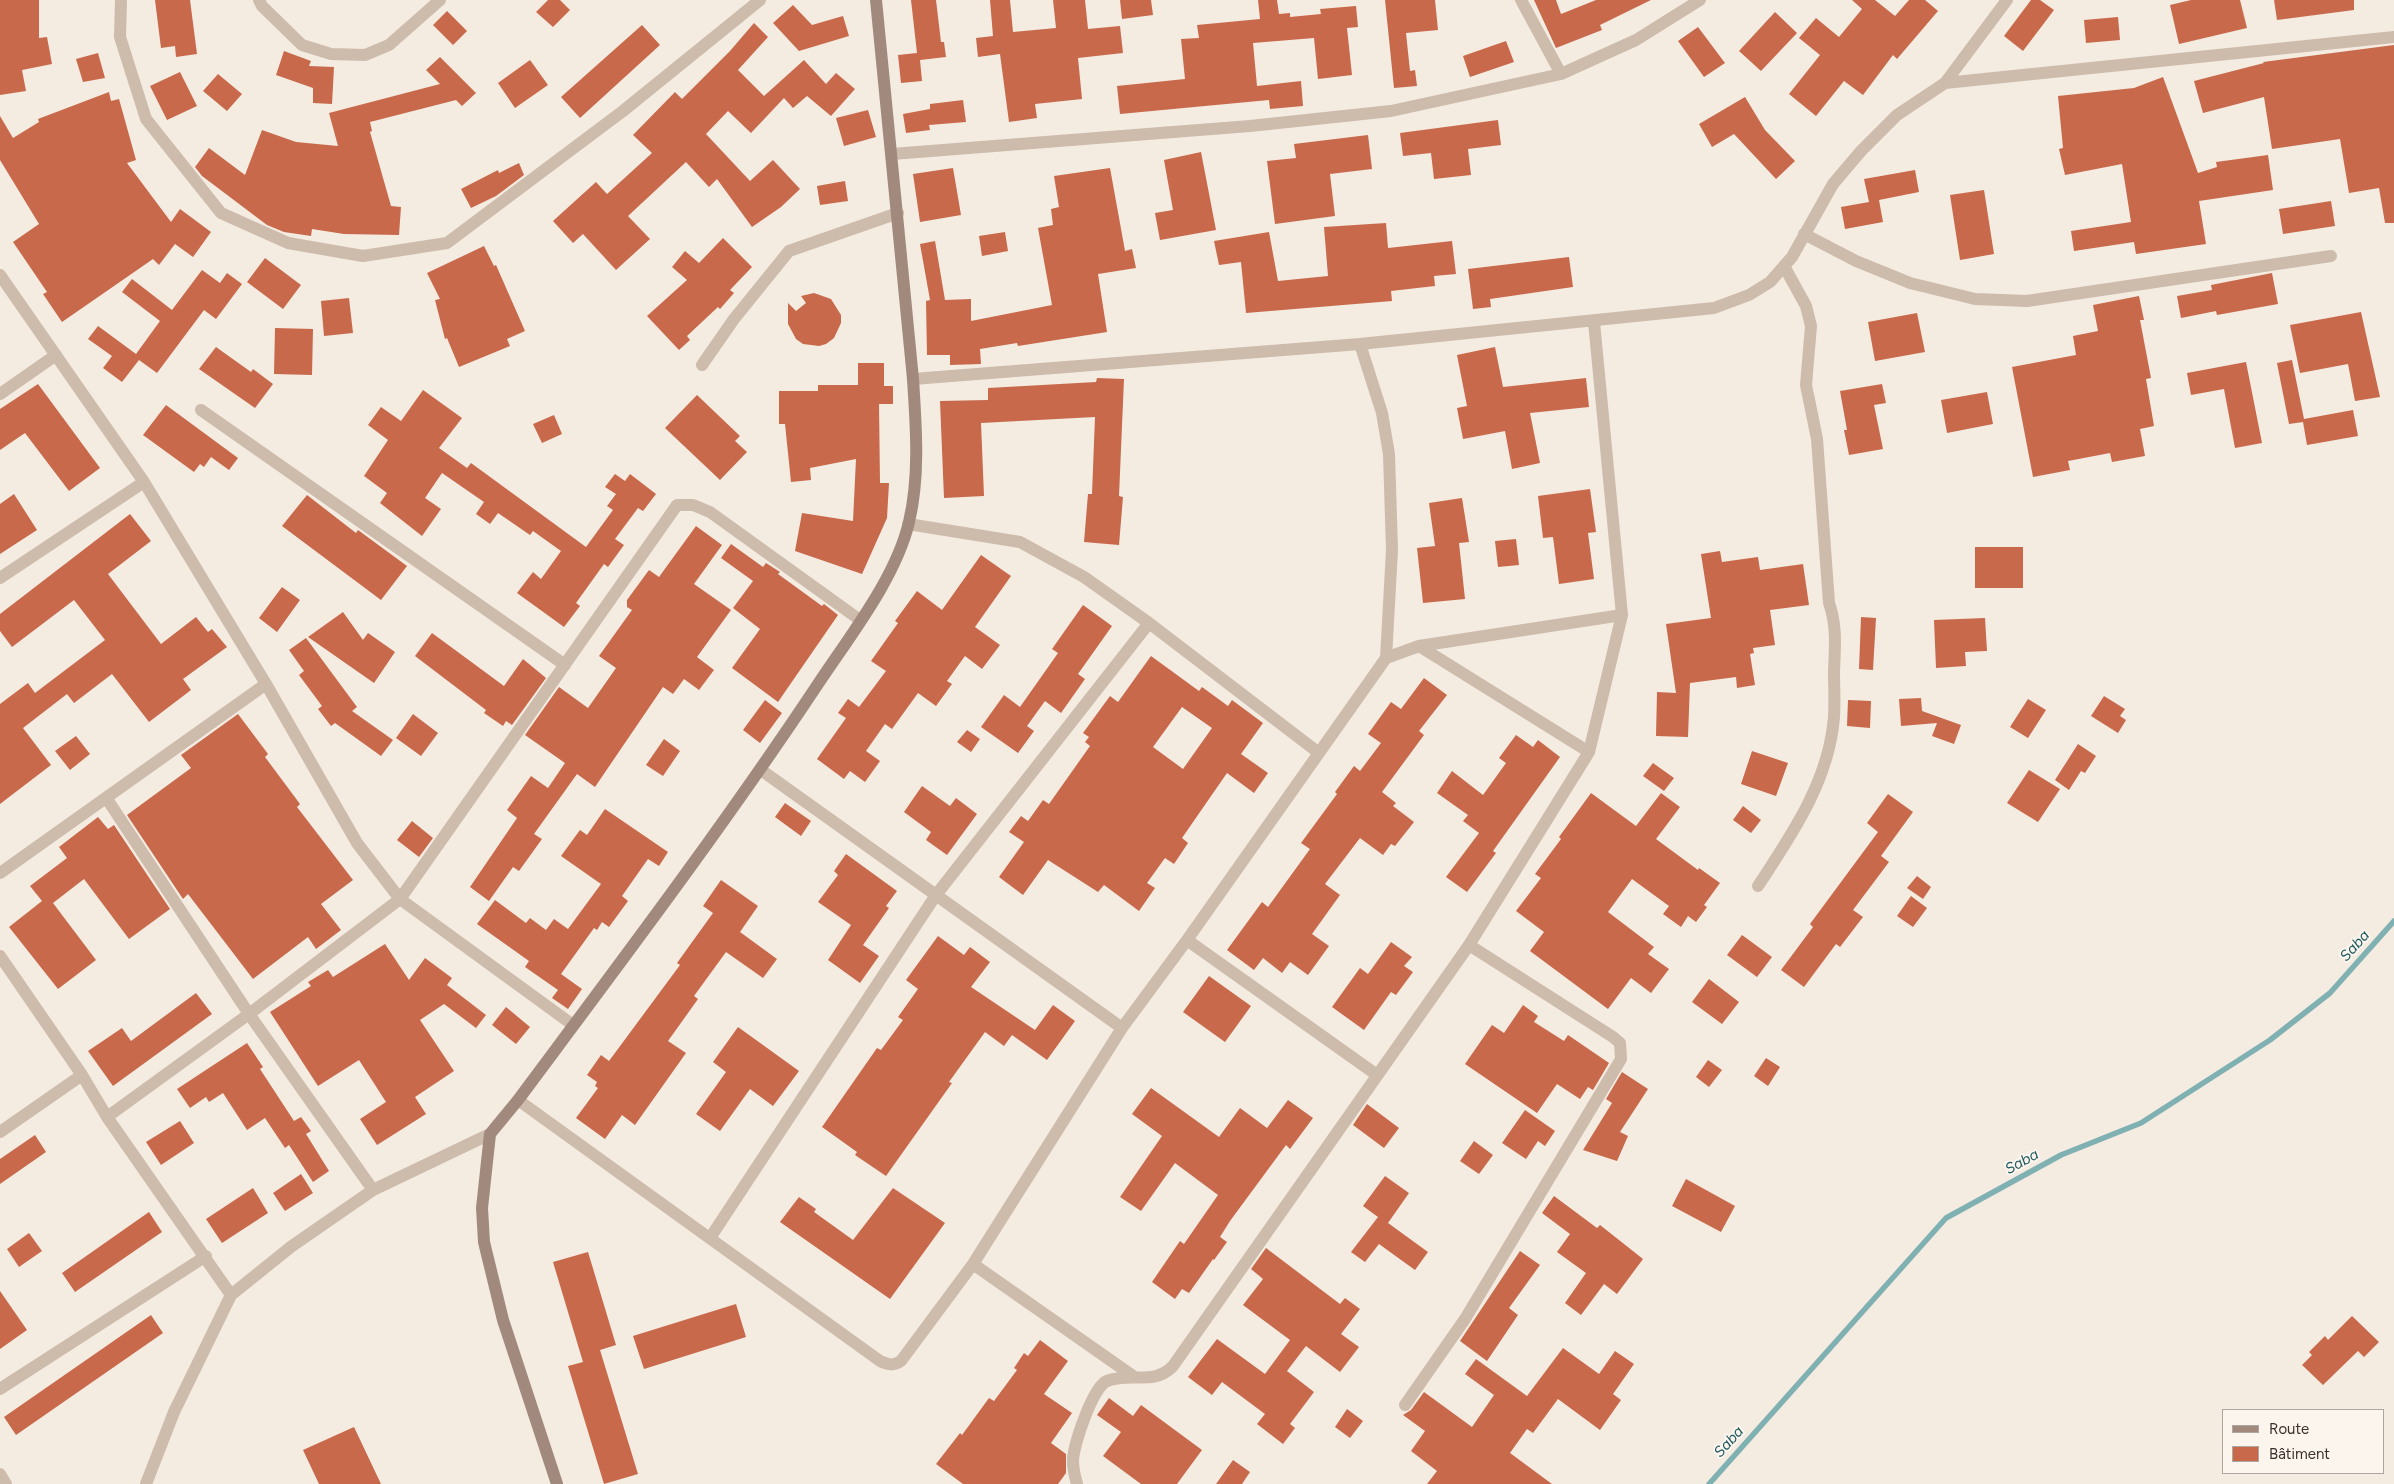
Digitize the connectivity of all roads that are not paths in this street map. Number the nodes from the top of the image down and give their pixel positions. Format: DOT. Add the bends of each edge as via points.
graph roads {
  1 [pos="121,0"];
  2 [pos="259,0"];
  3 [pos="440,0"];
  4 [pos="760,0"];
  5 [pos="876,0"];
  6 [pos="1520,0"];
  7 [pos="1700,0"];
  8 [pos="2007,0"];
  9 [pos="2394,37"];
  10 [pos="1561,74"];
  11 [pos="1944,83"];
  12 [pos="892,154"];
  13 [pos="898,213"];
  14 [pos="1804,234"];
  15 [pos="2331,256"];
  16 [pos="1784,266"];
  17 [pos="0,275"];
  18 [pos="1594,322"];
  19 [pos="1360,344"];
  20 [pos="56,355"];
  21 [pos="702,365"];
  22 [pos="913,379"];
  23 [pos="0,394"];
  24 [pos="201,410"];
  25 [pos="144,482"];
  26 [pos="908,524"];
  27 [pos="0,578"];
  28 [pos="1622,615"];
  29 [pos="860,620"];
  30 [pos="1149,623"];
  31 [pos="1419,646"];
  32 [pos="1386,658"];
  33 [pos="565,665"];
  34 [pos="266,684"];
  35 [pos="1589,752"];
  36 [pos="1319,753"];
  37 [pos="761,770"];
  38 [pos="107,799"];
  39 [pos="0,873"];
  40 [pos="1758,886"];
  41 [pos="936,895"];
  42 [pos="400,899"];
  43 [pos="1187,940"];
  44 [pos="1469,945"];
  45 [pos="0,956"];
  46 [pos="249,1014"];
  47 [pos="574,1025"];
  48 [pos="1122,1028"];
  49 [pos="82,1074"];
  50 [pos="1377,1075"];
  51 [pos="518,1100"];
  52 [pos="107,1117"];
  53 [pos="0,1132"];
  54 [pos="490,1134"];
  55 [pos="373,1190"];
  56 [pos="710,1238"];
  57 [pos="206,1256"];
  58 [pos="973,1264"];
  59 [pos="232,1295"];
  60 [pos="1133,1376"];
  61 [pos="0,1389"];
  62 [pos="1405,1405"];
  63 [pos="0,1474"];
  64 [pos="6,1484"];
  65 [pos="146,1484"];
  66 [pos="557,1484"];
  67 [pos="1077,1484"];
  1 -- 4 [label="street" via="120,37 146,119 221,213 288,243 363,256 447,243 623,111"];
  2 -- 3 [label="street" via="302,45 331,54 365,55 389,45"];
  5 -- 12 [label="street"];
  6 -- 10 [label="street"];
  7 -- 10 [label="street" via="1636,40"];
  8 -- 11 [label="street"];
  9 -- 11 [label="street"];
  10 -- 12 [label="street" via="1391,111 1250,126"];
  11 -- 14 [label="street" via="1897,115 1861,151 1833,184"];
  12 -- 13 [label="street"];
  13 -- 21 [label="street" via="789,251"];
  13 -- 22 [label="street"];
  14 -- 15 [label="street" via="1856,261 1910,283 1975,299 2026,301"];
  14 -- 16 [label="street"];
  16 -- 18 [label="street" via="1770,282 1749,295 1714,308"];
  16 -- 40 [label="street" via="1806,306 1811,326 1806,385 1817,439 1829,602 1835,624 1834,718 1815,792 1794,832"];
  17 -- 20 [label="street"];
  18 -- 19 [label="street"];
  18 -- 28 [label="street"];
  19 -- 22 [label="street"];
  19 -- 32 [label="street" via="1382,413 1389,463 1392,550"];
  20 -- 23 [label="street"];
  20 -- 25 [label="street"];
  22 -- 26 [label="street" via="916,439 914,492"];
  24 -- 33 [label="street"];
  25 -- 27 [label="street"];
  25 -- 34 [label="street"];
  26 -- 29 [label="street" via="886,580"];
  26 -- 30 [label="street" via="1020,542 1084,577"];
  28 -- 31 [label="street"];
  28 -- 35 [label="street"];
  29 -- 33 [label="street" via="710,512 694,505 677,505"];
  29 -- 37 [label="street"];
  30 -- 36 [label="street"];
  30 -- 41 [label="street"];
  31 -- 32 [label="street"];
  31 -- 35 [label="street"];
  32 -- 36 [label="street"];
  33 -- 42 [label="street"];
  34 -- 38 [label="street"];
  34 -- 42 [label="street" via="357,843"];
  35 -- 44 [label="street"];
  36 -- 43 [label="street"];
  37 -- 41 [label="street"];
  37 -- 47 [label="street"];
  38 -- 39 [label="street"];
  38 -- 46 [label="street"];
  41 -- 48 [label="street"];
  41 -- 56 [label="street"];
  42 -- 46 [label="street"];
  42 -- 47 [label="street"];
  43 -- 48 [label="street"];
  43 -- 50 [label="street"];
  44 -- 50 [label="street"];
  44 -- 62 [label="street" via="1613,1036 1620,1043 1621,1059 1466,1319"];
  45 -- 49 [label="street"];
  46 -- 52 [label="street"];
  46 -- 55 [label="street"];
  47 -- 51 [label="street"];
  48 -- 58 [label="street"];
  49 -- 52 [label="street"];
  49 -- 53 [label="street"];
  50 -- 60 [label="street" via="1173,1366 1166,1374 1157,1377"];
  51 -- 54 [label="street"];
  51 -- 56 [label="street"];
  52 -- 57 [label="street"];
  54 -- 55 [label="street"];
  54 -- 66 [label="street" via="482,1208 484,1242 503,1320"];
  55 -- 59 [label="street" via="292,1246"];
  56 -- 58 [label="street" via="888,1365 901,1361 909,1353"];
  57 -- 59 [label="street"];
  57 -- 61 [label="street"];
  58 -- 60 [label="street"];
  59 -- 65 [label="street" via="174,1412"];
  60 -- 67 [label="street" via="1107,1381 1095,1395 1074,1448"];
  63 -- 64 [label="street"];
}
